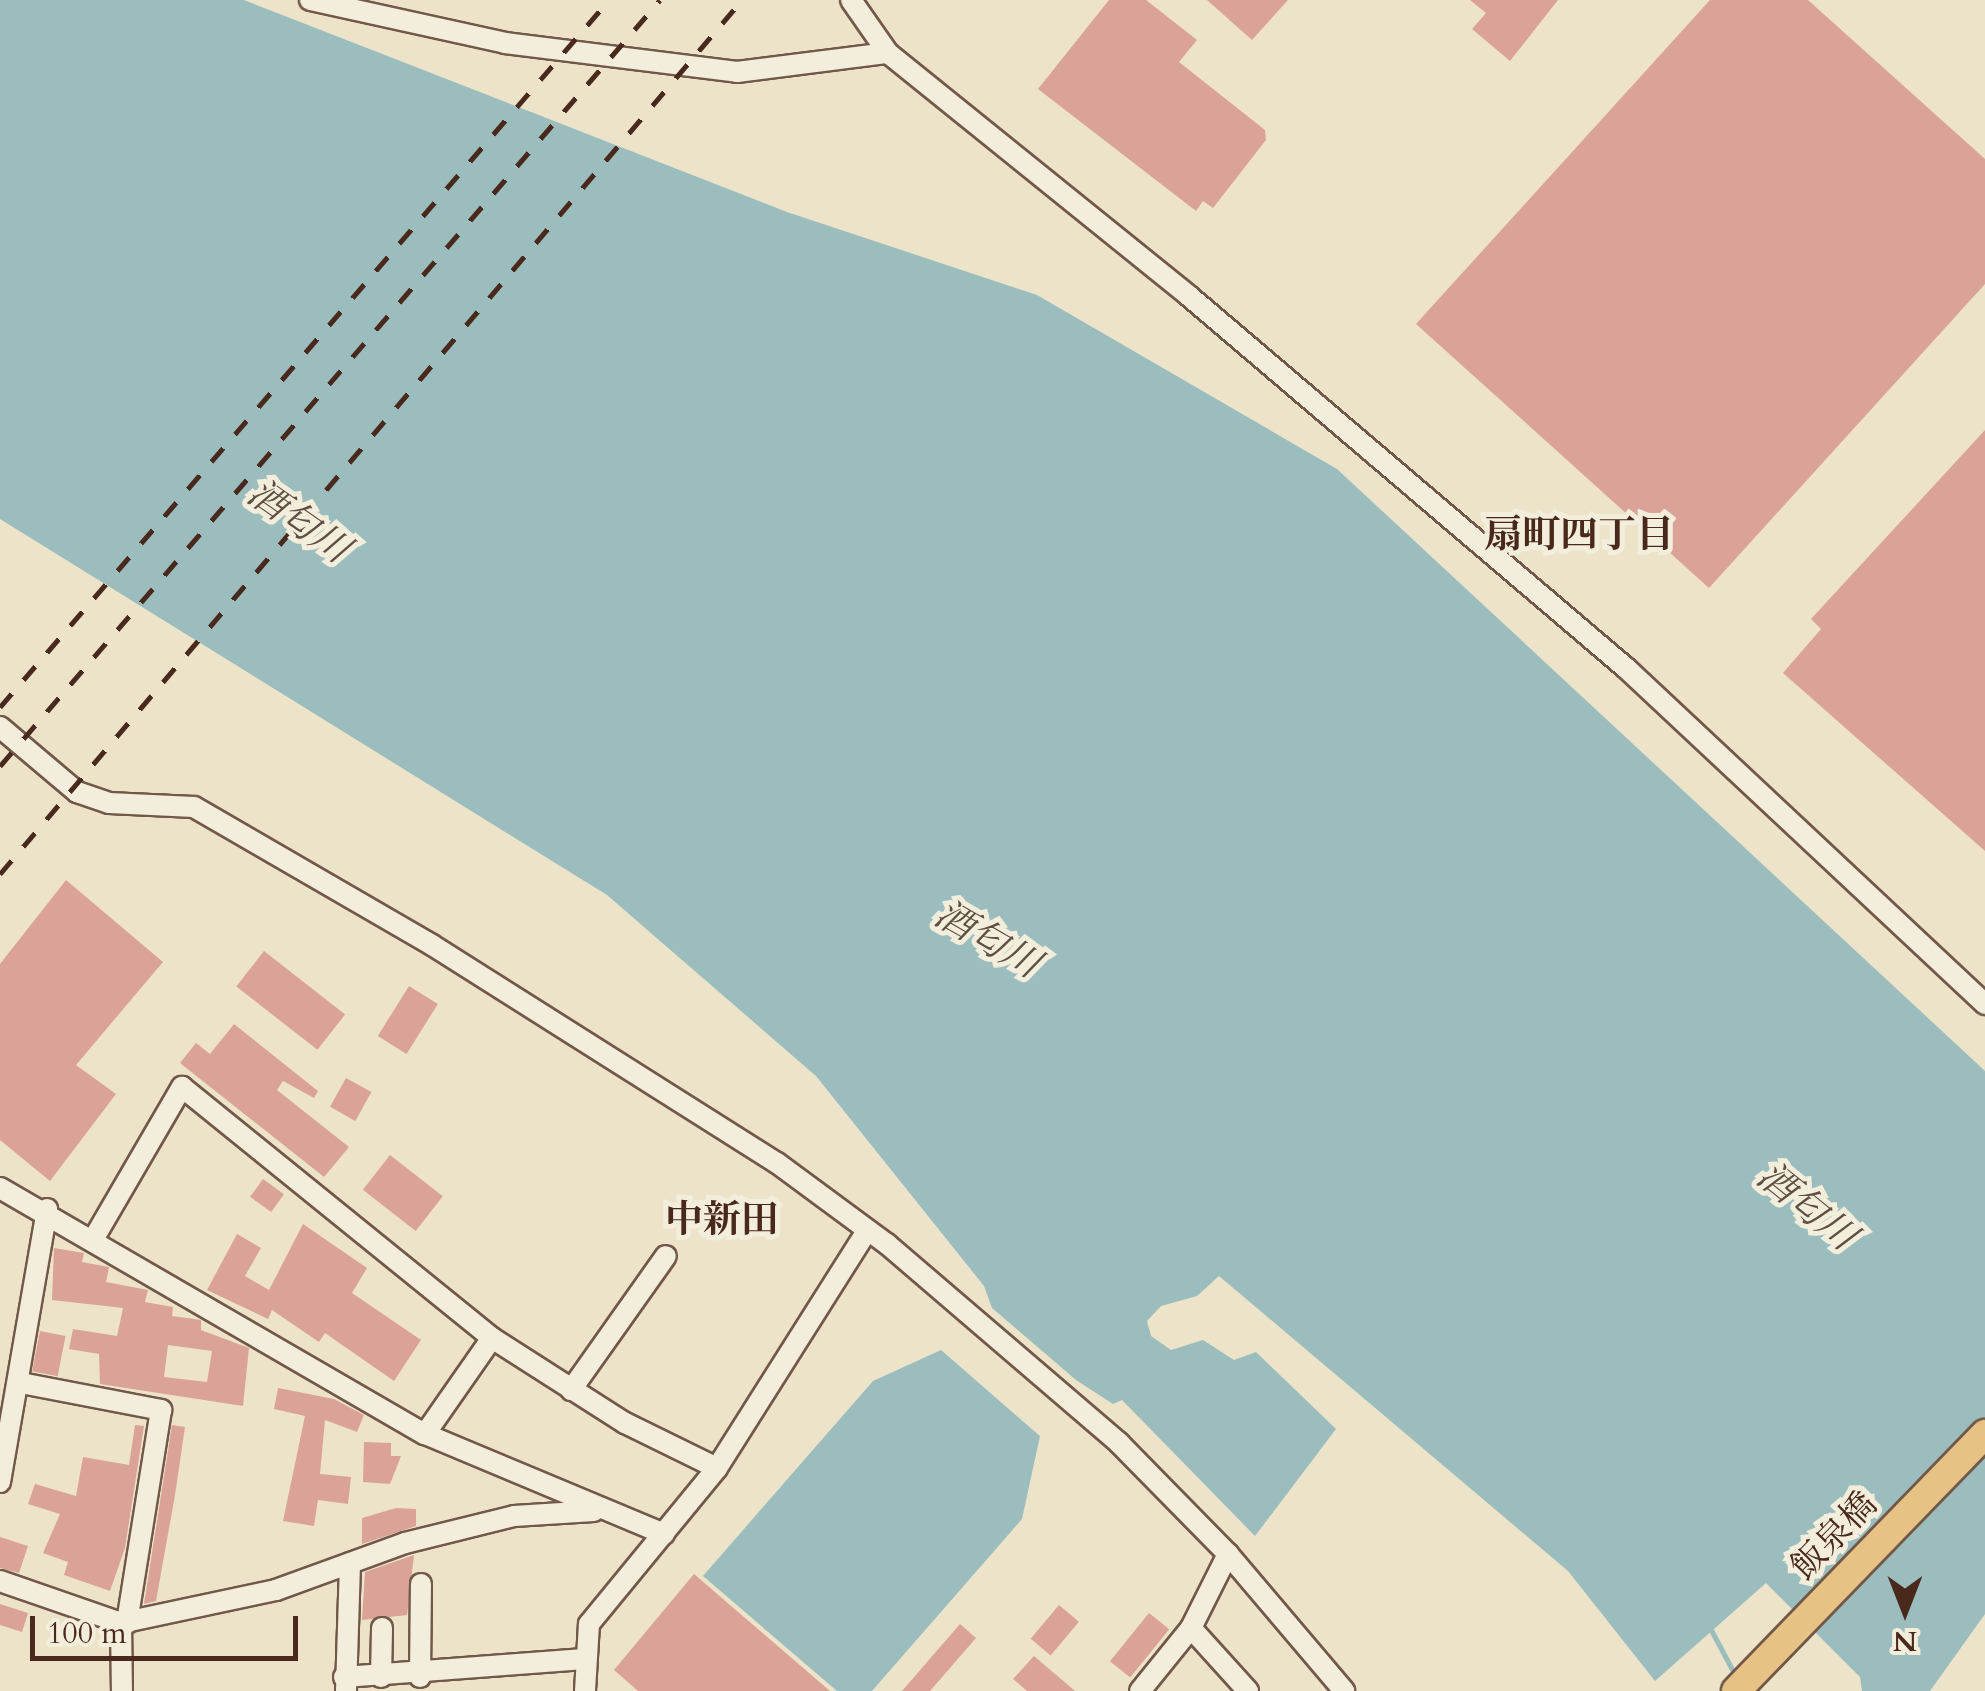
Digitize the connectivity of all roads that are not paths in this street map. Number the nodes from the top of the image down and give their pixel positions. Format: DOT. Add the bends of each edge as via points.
graph roads {
  1 [pos="310,0"];
  2 [pos="851,0"];
  3 [pos="888,54"];
  4 [pos="0,727"];
  5 [pos="1985,1004"];
  6 [pos="0,1188"];
  7 [pos="47,1209"];
  8 [pos="866,1232"];
  9 [pos="94,1238"];
  10 [pos="666,1256"];
  11 [pos="492,1338"];
  12 [pos="21,1383"];
  13 [pos="571,1390"];
  14 [pos="425,1434"];
  15 [pos="1985,1434"];
  16 [pos="717,1468"];
  17 [pos="0,1482"];
  18 [pos="600,1510"];
  19 [pos="664,1534"];
  20 [pos="1228,1554"];
  21 [pos="350,1564"];
  22 [pos="0,1581"];
  23 [pos="422,1584"];
  24 [pos="124,1623"];
  25 [pos="382,1628"];
  26 [pos="1191,1628"];
  27 [pos="584,1659"];
  28 [pos="420,1676"];
  29 [pos="381,1677"];
  30 [pos="345,1684"];
  31 [pos="122,1691"];
  32 [pos="584,1691"];
  33 [pos="1140,1691"];
  34 [pos="1248,1691"];
  35 [pos="1344,1691"];
  36 [pos="1736,1691"];
  1 -- 3 [label="street" via="504,43 737,72"];
  2 -- 3 [label="street"];
  3 -- 5 [label="street" via="1174,284 1626,668"];
  4 -- 8 [label="street" via="77,792 109,803 194,807 432,945 777,1164"];
  6 -- 7 [label="street"];
  7 -- 9 [label="street"];
  7 -- 12 [label="street"];
  8 -- 16 [label="street"];
  8 -- 20 [label="street" via="1118,1443"];
  9 -- 11 [label="street" via="182,1087"];
  9 -- 14 [label="street"];
  10 -- 13 [label="street"];
  11 -- 13 [label="street"];
  11 -- 14 [label="street"];
  12 -- 17 [label="street"];
  12 -- 24 [label="street" via="162,1410"];
  13 -- 16 [label="street"];
  14 -- 18 [label="street"];
  15 -- 36 [label="highway, 飯泉橋"];
  16 -- 19 [label="street"];
  18 -- 19 [label="street"];
  18 -- 21 [label="street" via="514,1516"];
  19 -- 27 [label="street" via="589,1624"];
  20 -- 26 [label="street"];
  20 -- 35 [label="street"];
  21 -- 24 [label="street" via="276,1590"];
  21 -- 30 [label="street"];
  22 -- 24 [label="street"];
  23 -- 28 [label="street"];
  24 -- 31 [label="street"];
  25 -- 29 [label="street"];
  26 -- 33 [label="street"];
  26 -- 34 [label="street"];
  27 -- 28 [label="street"];
  27 -- 32 [label="street"];
  28 -- 29 [label="street"];
  29 -- 30 [label="street"];
}
